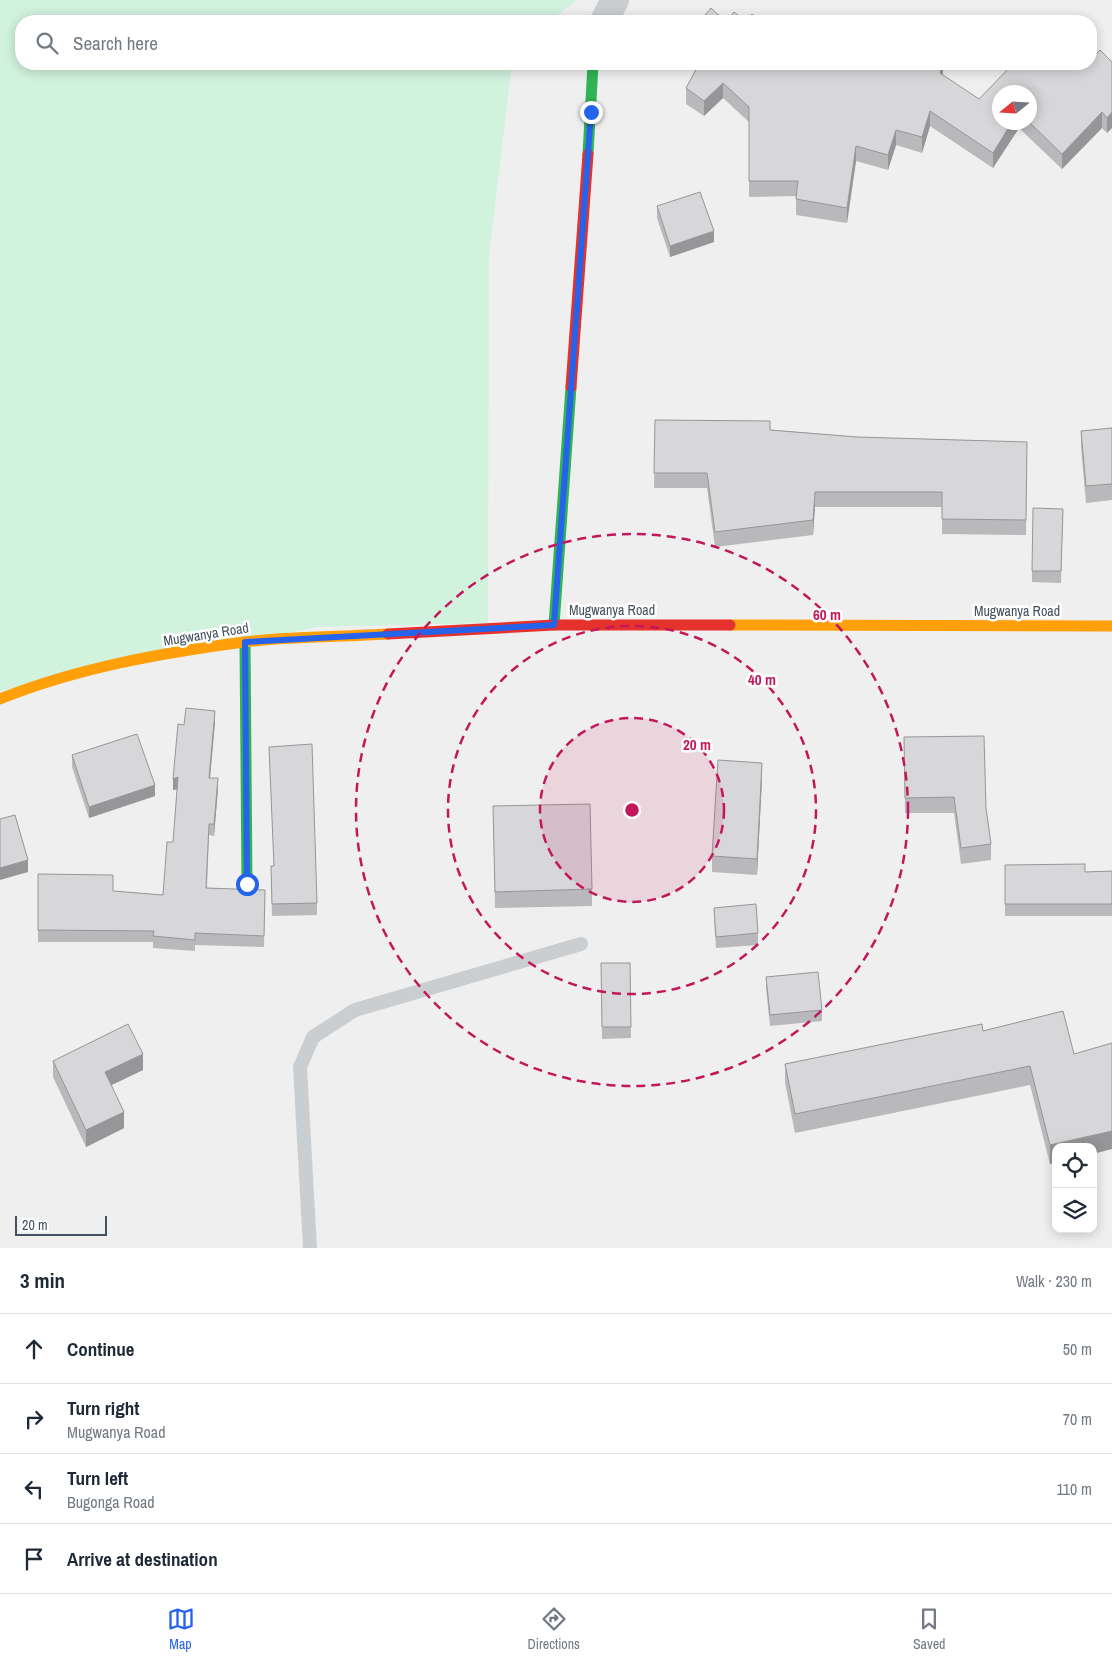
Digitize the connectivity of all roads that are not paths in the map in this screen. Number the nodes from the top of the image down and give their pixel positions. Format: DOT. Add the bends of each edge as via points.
graph roads {
  1 [pos="615,0"];
  2 [pos="607,15"];
  3 [pos="592,70"];
  4 [pos="554,625"];
  5 [pos="1112,626"];
  6 [pos="245,642"];
  7 [pos="0,699"];
  8 [pos="247,884"];
  9 [pos="582,944"];
  10 [pos="310,1248"];
  1 -- 2 [label="street"];
  3 -- 4 [label="street"];
  4 -- 5 [label="street, Mugwanya Road"];
  4 -- 6 [label="street, Mugwanya Road"];
  6 -- 7 [label="street, Mugwanya Road" via="109,665 40,683"];
  6 -- 8 [label="street"];
  9 -- 10 [label="lane" via="355,1010 313,1037 300,1067"];
}
